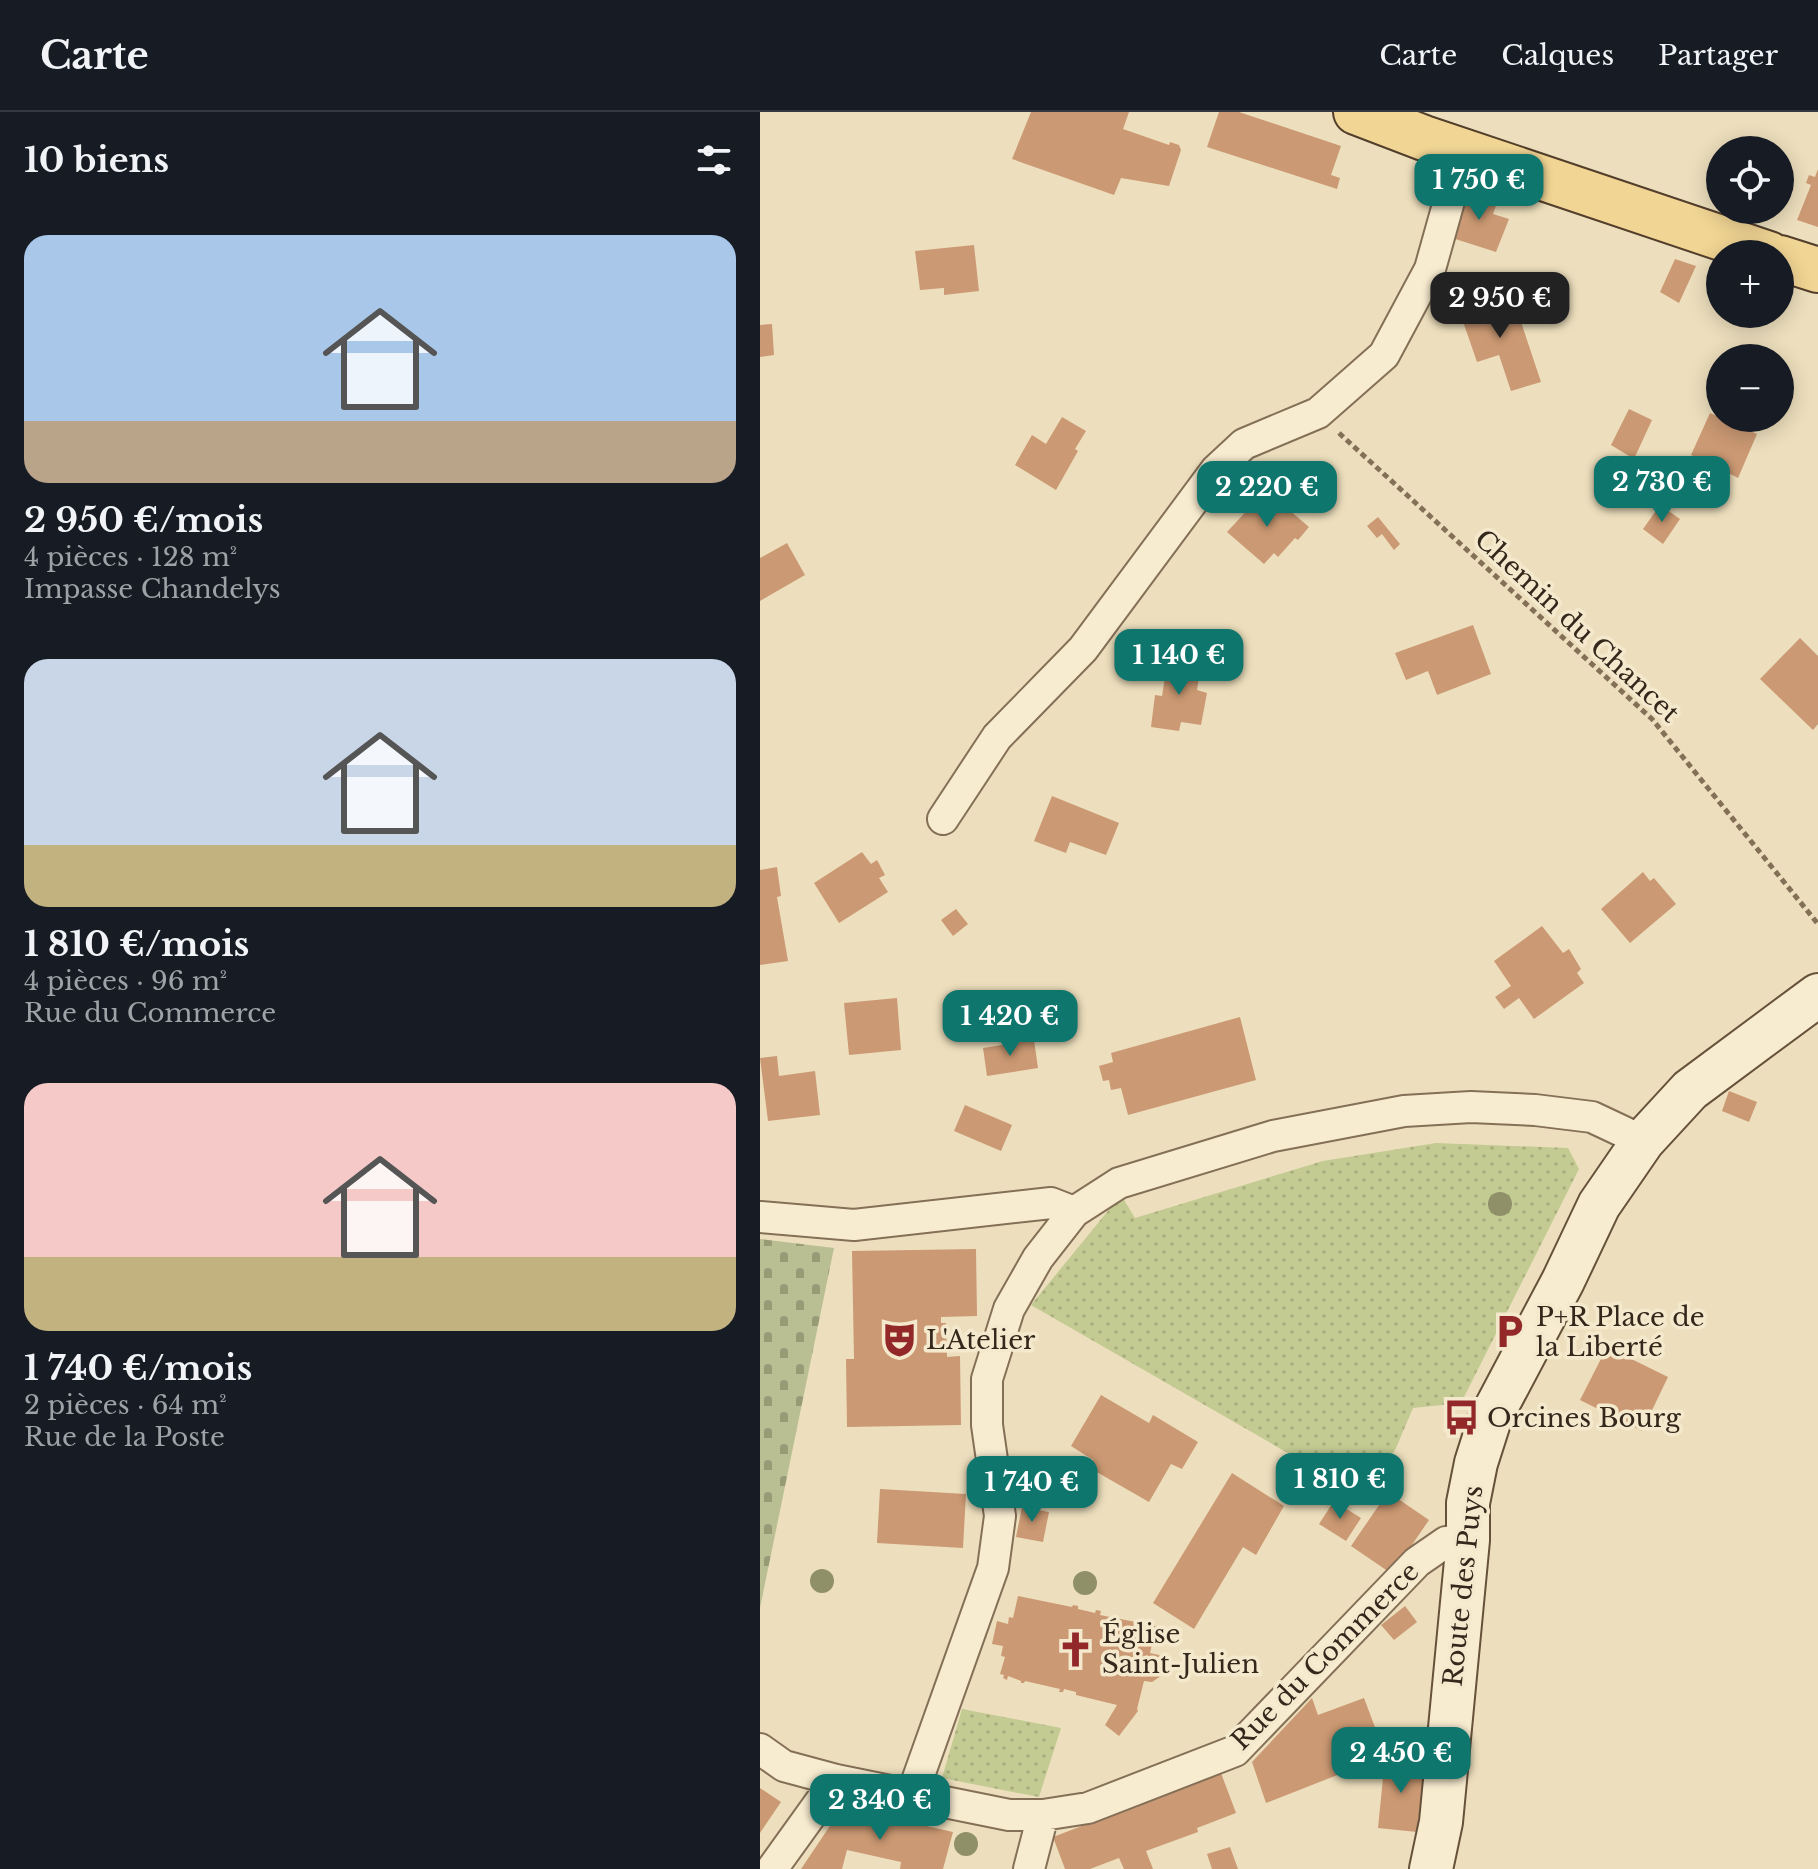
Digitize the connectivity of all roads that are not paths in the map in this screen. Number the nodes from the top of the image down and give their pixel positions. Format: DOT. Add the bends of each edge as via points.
graph roads {
  1 [pos="1356,112"];
  2 [pos="1463,151"];
  3 [pos="1727,240"];
  4 [pos="1794,262"];
  5 [pos="1818,270"];
  6 [pos="943,819"];
  7 [pos="1818,995"];
  8 [pos="1643,1141"];
  9 [pos="1074,1212"];
  10 [pos="760,1217"];
  11 [pos="1468,1540"];
  12 [pos="760,1749"];
  13 [pos="836,1780"];
  14 [pos="912,1795"];
  15 [pos="1043,1815"];
  16 [pos="772,1869"];
  17 [pos="1029,1869"];
  18 [pos="1431,1869"];
  1 -- 2 [label="main road"];
  2 -- 3 [label="main road"];
  2 -- 6 [label="street" via="1430,269 1384,355 1318,413 1244,444 1216,470 1083,649 997,737"];
  4 -- 5 [label="main road"];
  7 -- 8 [label="main road, Route des Puys" via="1690,1090"];
  8 -- 9 [label="street" via="1592,1117 1471,1107 1404,1111 1273,1136 1119,1183"];
  8 -- 11 [label="main road, Route des Puys" via="1599,1205 1490,1419 1468,1503"];
  9 -- 10 [label="street" via="1051,1203 854,1225"];
  9 -- 14 [label="street" via="1038,1258 1009,1309 987,1379 987,1425 1000,1516 993,1568"];
  11 -- 15 [label="street, Rue du Commerce" via="1446,1542 1417,1562 1235,1751 1088,1808"];
  11 -- 18 [label="main road, Route des Puys" via="1441,1822"];
  12 -- 13 [label="street, Rue du Commerce" via="784,1766"];
  13 -- 14 [label="street, Rue du Commerce"];
  13 -- 16 [label="street"];
  14 -- 15 [label="street, Rue du Commerce" via="1009,1815"];
  15 -- 17 [label="street"];
}
